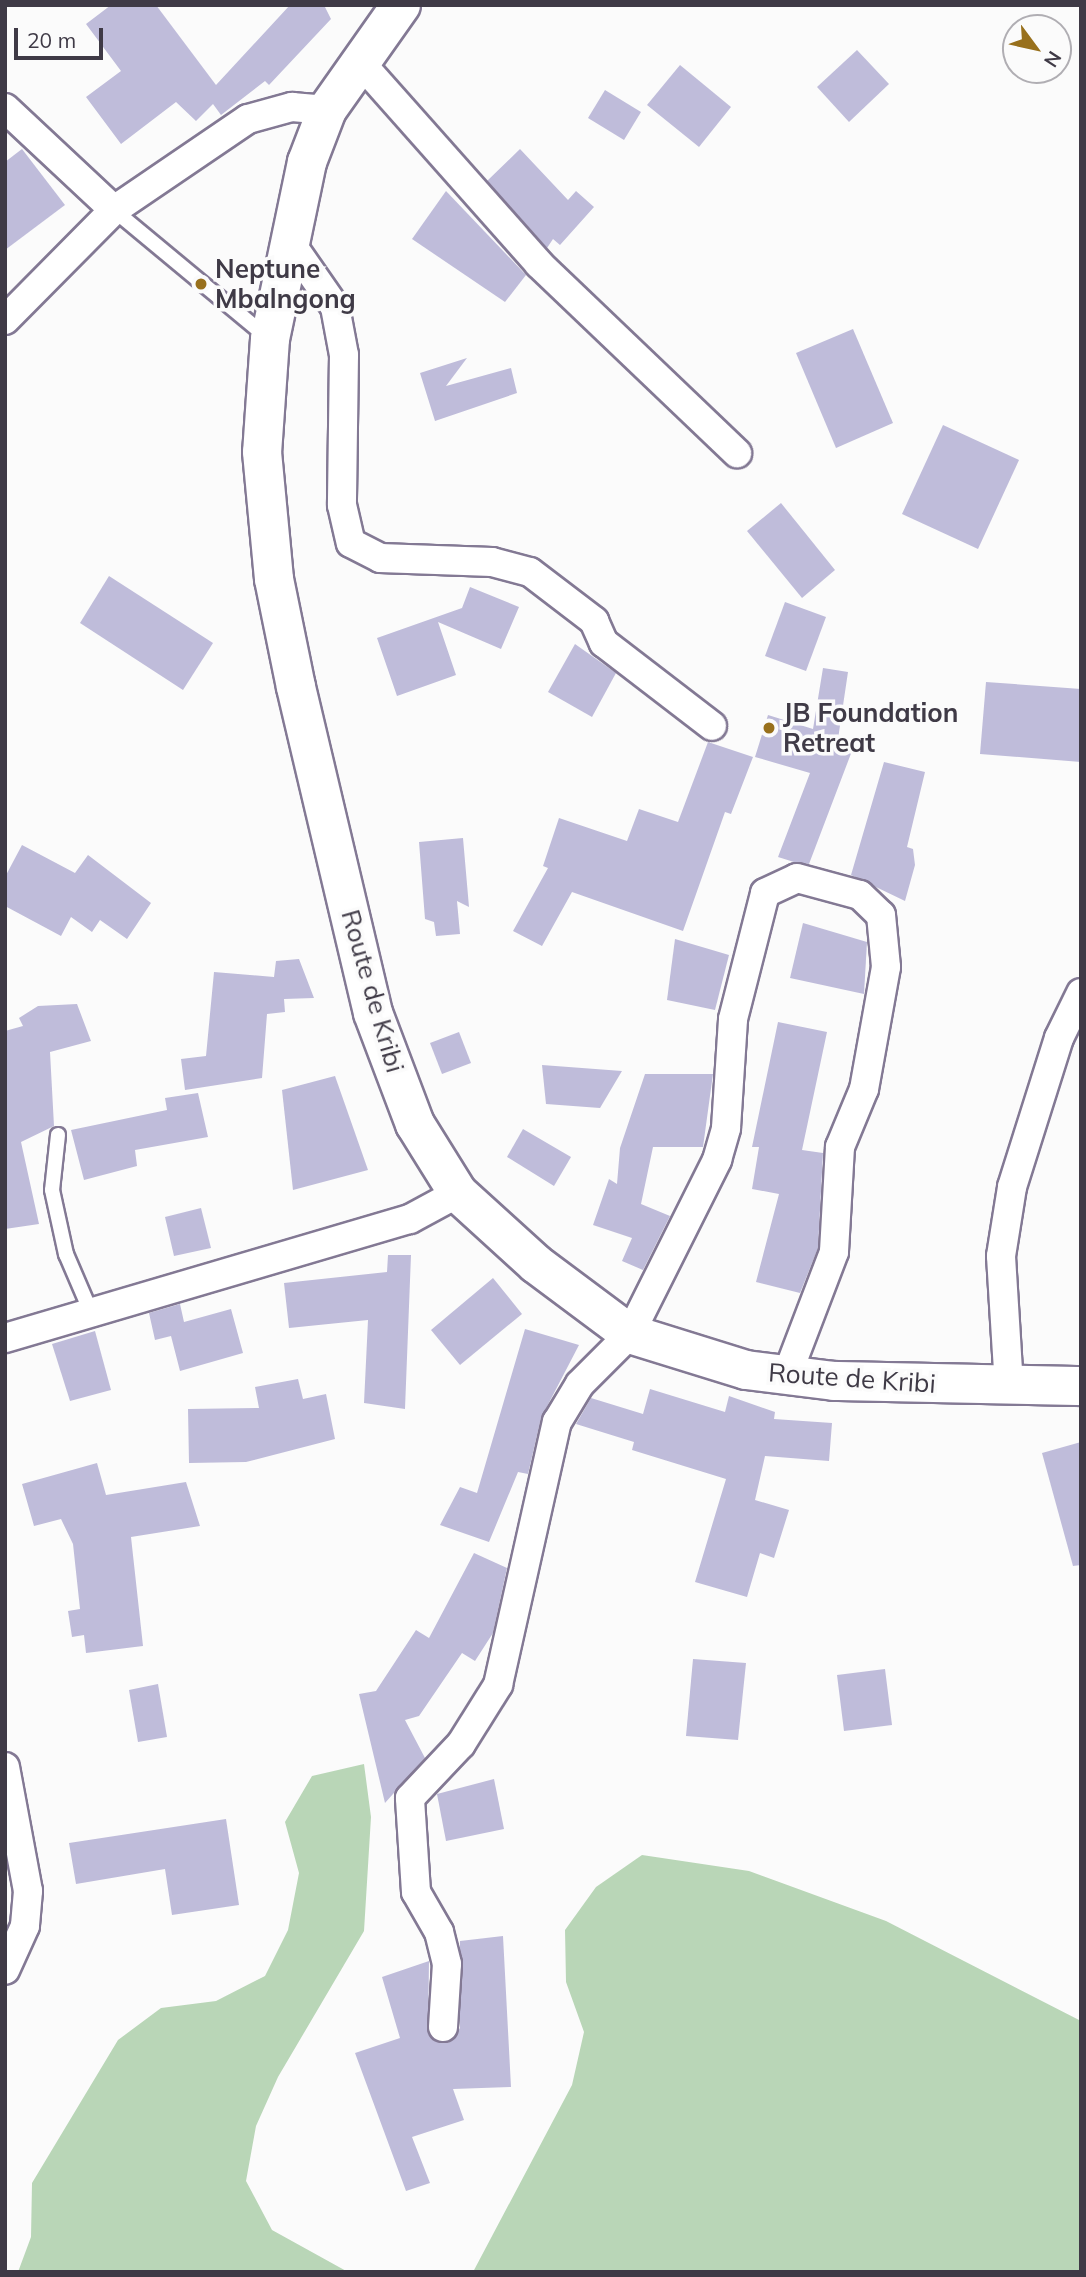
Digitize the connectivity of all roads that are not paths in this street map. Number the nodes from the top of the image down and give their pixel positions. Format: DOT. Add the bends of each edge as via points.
graph roads {
  1 [pos="401,5"];
  2 [pos="359,61"];
  3 [pos="5,108"];
  4 [pos="327,110"];
  5 [pos="114,210"];
  6 [pos="287,238"];
  7 [pos="5,320"];
  8 [pos="270,339"];
  9 [pos="737,453"];
  10 [pos="712,726"];
  11 [pos="1081,993"];
  12 [pos="58,1135"];
  13 [pos="458,1193"];
  14 [pos="90,1310"];
  15 [pos="630,1334"];
  16 [pos="5,1338"];
  17 [pos="787,1375"];
  18 [pos="1081,1386"];
  19 [pos="1009,1387"];
  20 [pos="5,1767"];
  21 [pos="5,1970"];
  22 [pos="443,2027"];
  1 -- 2 [label="main road, Route de Kribi"];
  2 -- 4 [label="main road, Route de Kribi"];
  2 -- 9 [label="street" via="539,264"];
  3 -- 5 [label="street"];
  4 -- 5 [label="street" via="292,107 248,119"];
  4 -- 6 [label="main road, Route de Kribi"];
  5 -- 7 [label="street"];
  5 -- 8 [label="lane"];
  6 -- 8 [label="main road, Route de Kribi"];
  6 -- 10 [label="street" via="335,307 344,355 342,505 351,543 380,558 492,562 530,572 594,621 604,643"];
  8 -- 13 [label="main road, Route de Kribi" via="262,452 274,579 296,687 373,1013 415,1124"];
  11 -- 19 [label="street" via="1059,1038 1012,1187 1001,1256"];
  12 -- 14 [label="lane" via="52,1190 66,1254"];
  13 -- 14 [label="street" via="410,1219"];
  13 -- 15 [label="main road, Route de Kribi" via="536,1264"];
  14 -- 16 [label="street"];
  15 -- 17 [label="main road, Route de Kribi" via="746,1370"];
  15 -- 17 [label="street" via="717,1160 726,1128 733,1019 765,893 797,878 860,895 881,915 886,967 864,1089 840,1147 834,1252"];
  15 -- 22 [label="street" via="580,1384 557,1422 498,1685 461,1744 410,1798 416,1892 439,1932 447,1964"];
  17 -- 19 [label="main road, Route de Kribi"];
  18 -- 19 [label="main road, Route de Kribi"];
  20 -- 21 [label="street" via="28,1891 25,1926"];
}
